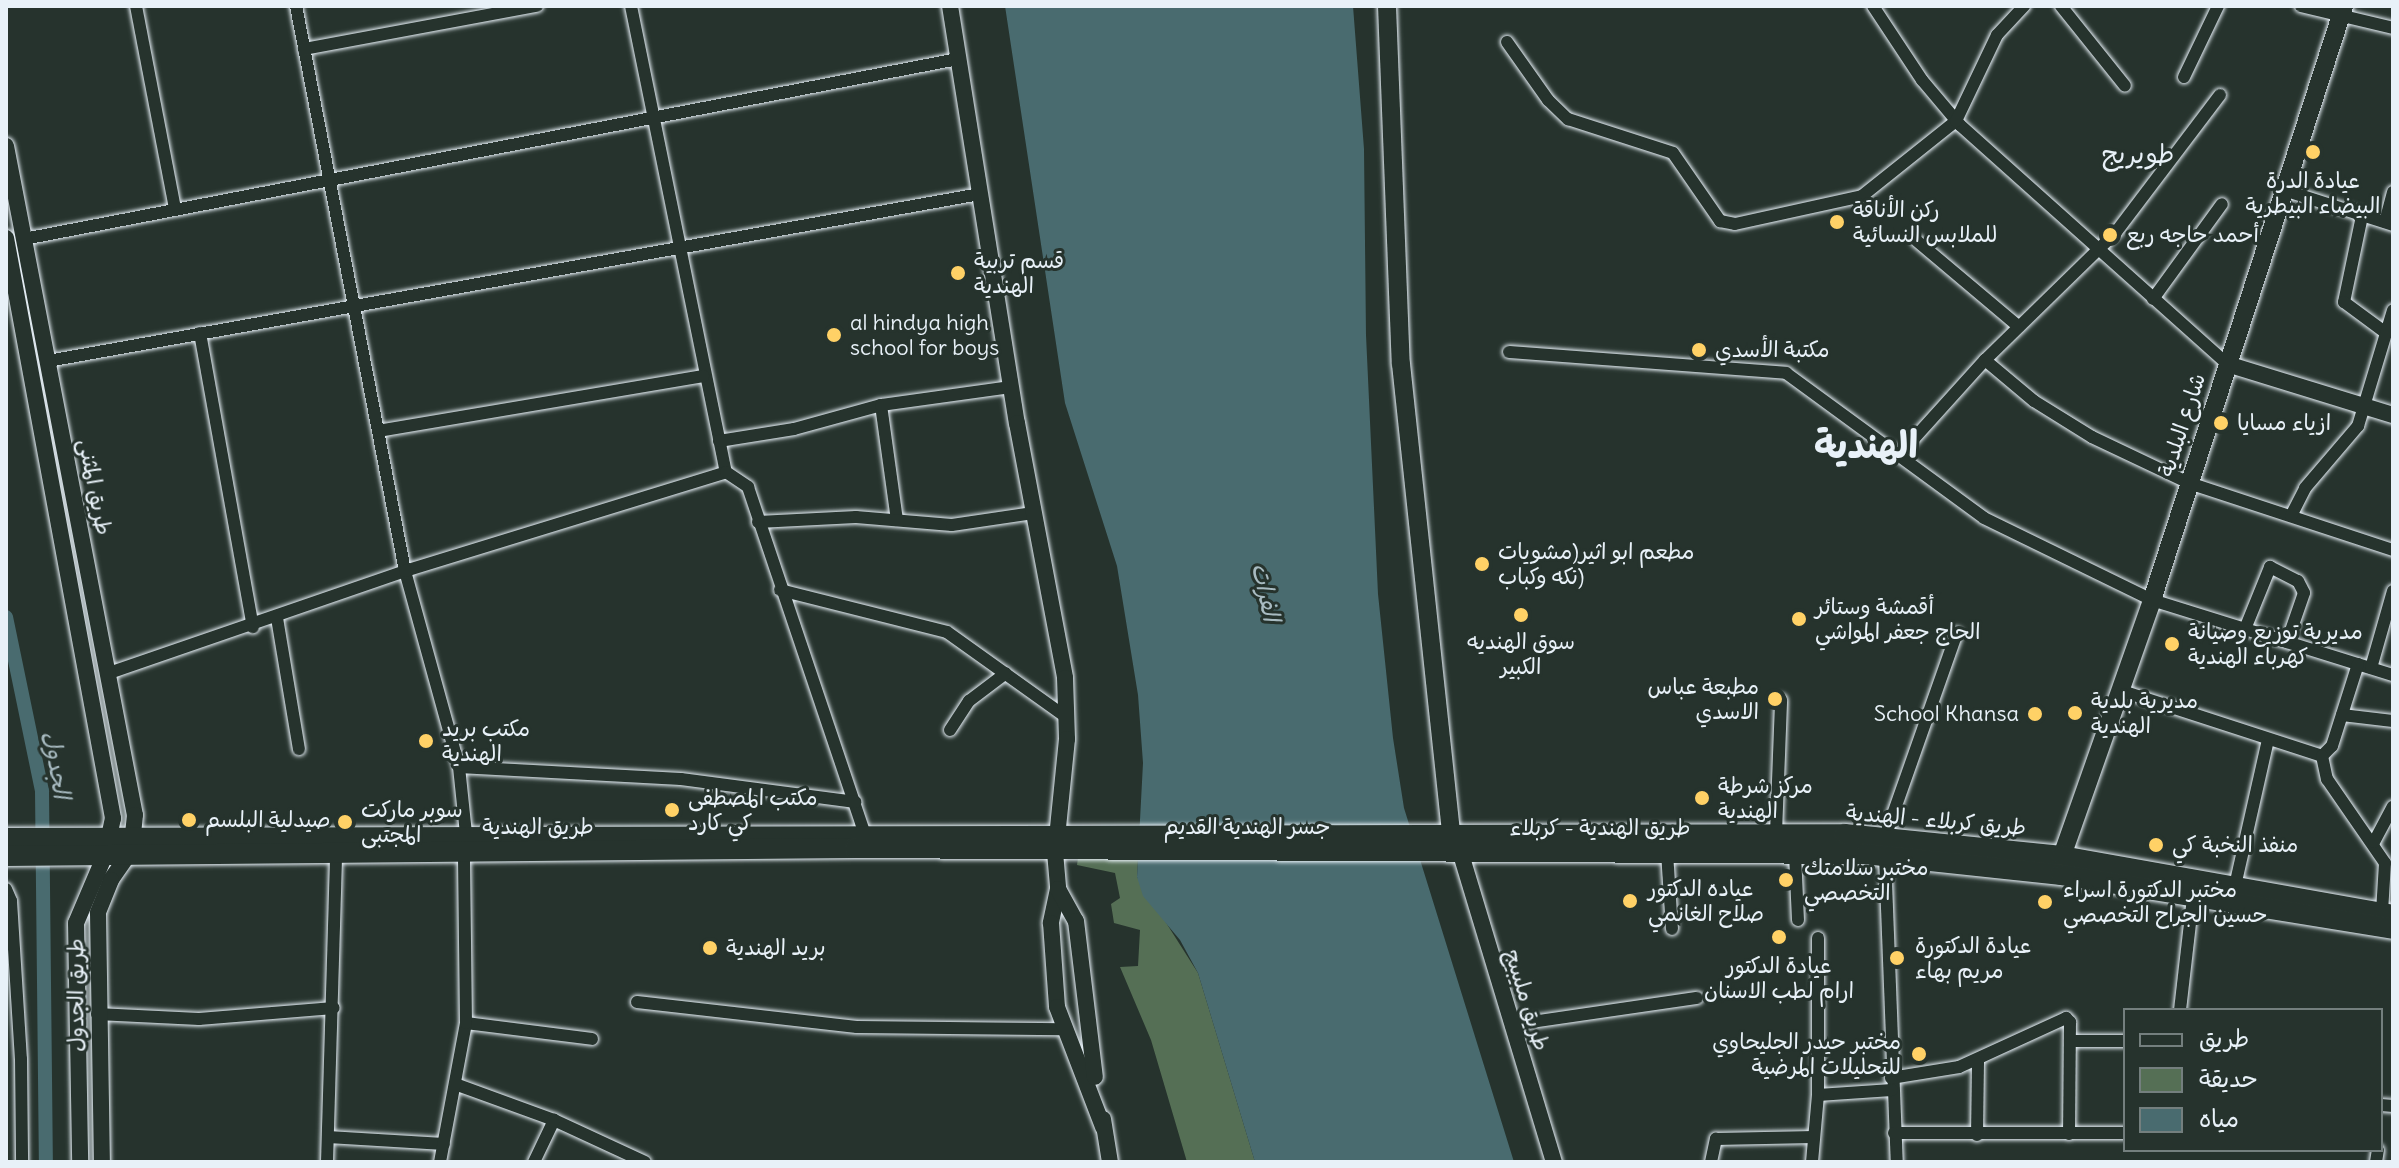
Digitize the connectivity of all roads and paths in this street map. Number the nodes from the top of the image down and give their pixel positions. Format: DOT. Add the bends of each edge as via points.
graph roads {
  1 [pos="136,6"];
  2 [pos="296,6"];
  3 [pos="537,6"];
  4 [pos="631,6"];
  5 [pos="950,6"];
  6 [pos="1387,6"];
  7 [pos="1873,6"];
  8 [pos="2024,6"];
  9 [pos="2061,6"];
  10 [pos="2218,6"];
  11 [pos="2301,6"];
  12 [pos="2342,11"];
  13 [pos="2393,28"];
  14 [pos="1507,42"];
  15 [pos="304,49"];
  16 [pos="958,59"];
  17 [pos="2184,77"];
  18 [pos="2125,86"];
  19 [pos="2220,95"];
  20 [pos="651,118"];
  21 [pos="1956,121"];
  22 [pos="6,146"];
  23 [pos="329,177"];
  24 [pos="2284,190"];
  25 [pos="2393,192"];
  26 [pos="980,194"];
  27 [pos="2222,204"];
  28 [pos="175,209"];
  29 [pos="2362,216"];
  30 [pos="2389,224"];
  31 [pos="6,238"];
  32 [pos="24,239"];
  33 [pos="1917,241"];
  34 [pos="679,247"];
  35 [pos="2098,248"];
  36 [pos="2153,299"];
  37 [pos="354,305"];
  38 [pos="2393,310"];
  39 [pos="2019,327"];
  40 [pos="200,333"];
  41 [pos="2386,333"];
  42 [pos="1509,352"];
  43 [pos="1985,360"];
  44 [pos="48,361"];
  45 [pos="2227,364"];
  46 [pos="703,376"];
  47 [pos="1011,387"];
  48 [pos="881,405"];
  49 [pos="2364,406"];
  50 [pos="2393,415"];
  51 [pos="378,431"];
  52 [pos="719,441"];
  53 [pos="1900,454"];
  54 [pos="726,472"];
  55 [pos="2189,483"];
  56 [pos="1033,513"];
  57 [pos="2291,516"];
  58 [pos="897,520"];
  59 [pos="758,522"];
  60 [pos="2393,550"];
  61 [pos="405,571"];
  62 [pos="780,590"];
  63 [pos="2393,591"];
  64 [pos="2152,600"];
  65 [pos="277,618"];
  66 [pos="253,627"];
  67 [pos="2245,629"];
  68 [pos="1957,633"];
  69 [pos="2287,642"];
  70 [pos="2364,666"];
  71 [pos="109,673"];
  72 [pos="1006,673"];
  73 [pos="2393,675"];
  74 [pos="2119,690"];
  75 [pos="1781,700"];
  76 [pos="2342,715"];
  77 [pos="1066,717"];
  78 [pos="2393,721"];
  79 [pos="950,730"];
  80 [pos="2268,740"];
  81 [pos="299,749"];
  82 [pos="2322,756"];
  83 [pos="459,767"];
  84 [pos="855,802"];
  85 [pos="2393,807"];
  86 [pos="1776,833"];
  87 [pos="865,834"];
  88 [pos="1423,842"];
  89 [pos="1456,842"];
  90 [pos="2374,842"];
  91 [pos="465,843"];
  92 [pos="1063,844"];
  93 [pos="108,846"];
  94 [pos="132,846"];
  95 [pos="1885,846"];
  96 [pos="10,847"];
  97 [pos="1667,852"];
  98 [pos="336,853"];
  99 [pos="1795,854"];
  100 [pos="2062,856"];
  101 [pos="2389,858"];
  102 [pos="2235,886"];
  103 [pos="6,889"];
  104 [pos="1058,889"];
  105 [pos="2193,897"];
  106 [pos="2389,919"];
  107 [pos="1798,920"];
  108 [pos="1672,929"];
  109 [pos="1818,938"];
  110 [pos="1697,998"];
  111 [pos="637,1002"];
  112 [pos="334,1008"];
  113 [pos="2180,1008"];
  114 [pos="97,1014"];
  115 [pos="466,1023"];
  116 [pos="1511,1025"];
  117 [pos="1063,1029"];
  118 [pos="592,1039"];
  119 [pos="2071,1041"];
  120 [pos="2123,1041"];
  121 [pos="21,1059"];
  122 [pos="1978,1060"];
  123 [pos="6,1064"];
  124 [pos="455,1084"];
  125 [pos="1891,1084"];
  126 [pos="1818,1095"];
  127 [pos="554,1120"];
  128 [pos="1103,1127"];
  129 [pos="1894,1133"];
  130 [pos="2123,1133"];
  131 [pos="2069,1134"];
  132 [pos="1977,1135"];
  133 [pos="328,1137"];
  134 [pos="1814,1137"];
  135 [pos="444,1144"];
  136 [pos="22,1162"];
  137 [pos="80,1162"];
  138 [pos="102,1162"];
  139 [pos="327,1162"];
  140 [pos="440,1162"];
  141 [pos="534,1162"];
  142 [pos="645,1162"];
  143 [pos="1110,1162"];
  144 [pos="1554,1162"];
  145 [pos="1711,1162"];
  146 [pos="1812,1162"];
  147 [pos="1897,1162"];
  1 -- 28 [label="street"];
  2 -- 15 [label="street"];
  3 -- 15 [label="street"];
  4 -- 20 [label="street"];
  5 -- 16 [label="street"];
  6 -- 89 [label="main road" via="1401,364"];
  7 -- 21 [label="street"];
  8 -- 21 [label="street" via="1997,35"];
  9 -- 18 [label="street"];
  10 -- 17 [label="street"];
  11 -- 12 [label="street"];
  12 -- 13 [label="street"];
  12 -- 24 [label="main road, شارع البلدية"];
  14 -- 21 [label="street" via="1568,119 1673,153 1720,221 1793,214 1862,196"];
  15 -- 23 [label="street"];
  16 -- 20 [label="street"];
  16 -- 26 [label="street"];
  19 -- 35 [label="street" via="2126,221"];
  20 -- 23 [label="street"];
  20 -- 34 [label="street"];
  21 -- 35 [label="street"];
  22 -- 32 [label="street, طريق المثنى"];
  23 -- 28 [label="street"];
  23 -- 37 [label="street"];
  24 -- 29 [label="street"];
  24 -- 45 [label="main road, شارع البلدية"];
  25 -- 30 [label="street"];
  26 -- 34 [label="street"];
  26 -- 47 [label="street"];
  27 -- 36 [label="street"];
  28 -- 32 [label="street"];
  29 -- 30 [label="street"];
  29 -- 41 [label="street" via="2344,302"];
  31 -- 93 [label="street, طريق المثنى" via="96,710 113,818"];
  32 -- 44 [label="street, طريق المثنى"];
  33 -- 39 [label="street"];
  34 -- 37 [label="street"];
  34 -- 46 [label="street"];
  35 -- 36 [label="street"];
  35 -- 39 [label="street"];
  36 -- 45 [label="street"];
  37 -- 40 [label="street"];
  37 -- 51 [label="street"];
  38 -- 41 [label="street"];
  39 -- 43 [label="street"];
  40 -- 44 [label="street"];
  40 -- 66 [label="street"];
  41 -- 49 [label="street"];
  42 -- 53 [label="street" via="1786,373"];
  43 -- 53 [label="street"];
  43 -- 55 [label="street" via="2034,401 2092,437"];
  44 -- 71 [label="street, طريق المثنى"];
  45 -- 49 [label="street"];
  45 -- 55 [label="main road, شارع البلدية"];
  46 -- 51 [label="street"];
  46 -- 52 [label="street"];
  47 -- 48 [label="street"];
  47 -- 56 [label="street"];
  48 -- 52 [label="street" via="794,429"];
  48 -- 58 [label="street"];
  49 -- 50 [label="street"];
  49 -- 57 [label="street" via="2358,426 2305,488"];
  51 -- 61 [label="street"];
  52 -- 54 [label="street"];
  53 -- 64 [label="street" via="1984,518"];
  54 -- 59 [label="street" via="748,487"];
  54 -- 61 [label="street"];
  55 -- 57 [label="street"];
  55 -- 64 [label="main road, شارع البلدية"];
  56 -- 58 [label="street" via="952,525"];
  56 -- 77 [label="street" via="1065,678"];
  57 -- 60 [label="street"];
  58 -- 59 [label="street"];
  59 -- 62 [label="street"];
  61 -- 65 [label="street"];
  61 -- 83 [label="street"];
  62 -- 72 [label="street" via="947,632"];
  62 -- 84 [label="street"];
  63 -- 70 [label="street"];
  64 -- 67 [label="street"];
  64 -- 74 [label="main road, شارع البلدية"];
  65 -- 66 [label="street"];
  65 -- 81 [label="street"];
  66 -- 71 [label="street"];
  67 -- 69 [label="street"];
  67 -- 69 [label="street" via="2270,567 2298,581 2304,593"];
  68 -- 95 [label="street"];
  69 -- 70 [label="street"];
  70 -- 73 [label="street"];
  70 -- 76 [label="street"];
  71 -- 94 [label="street, طريق المثنى"];
  72 -- 77 [label="street"];
  72 -- 79 [label="street" via="969,701"];
  74 -- 80 [label="street"];
  74 -- 100 [label="main road, شارع البلدية"];
  75 -- 86 [label="street"];
  76 -- 78 [label="street"];
  76 -- 82 [label="street" via="2332,746"];
  77 -- 92 [label="street"];
  80 -- 82 [label="street"];
  80 -- 102 [label="street"];
  82 -- 90 [label="street" via="2333,789 2356,826"];
  83 -- 84 [label="street" via="681,779"];
  83 -- 91 [label="street"];
  84 -- 87 [label="street"];
  85 -- 90 [label="street"];
  86 -- 89 [label="main road, طريق كربلاء - الهندية"];
  86 -- 95 [label="main road, طريق كربلاء - الهندية"];
  87 -- 91 [label="main road, طريق الهندية"];
  87 -- 92 [label="main road, طريق الهندية"];
  88 -- 89 [label="main road, طريق كربلاء - الهندية"];
  88 -- 92 [label="main road, جسر الهندية القديم"];
  89 -- 97 [label="main road, طريق الهندية - كربلاء"];
  89 -- 116 [label="street, طريق مليبيج"];
  90 -- 101 [label="street"];
  91 -- 92 [label="main road, طريق الهندية"];
  91 -- 94 [label="main road, طريق الهندية"];
  91 -- 98 [label="main road, طريق الهندية"];
  91 -- 115 [label="street"];
  92 -- 104 [label="street"];
  93 -- 94 [label="main road, طريق الهندية"];
  93 -- 96 [label="main road, طريق الهندية"];
  93 -- 137 [label="street, طريق الجدول" via="76,923"];
  94 -- 98 [label="main road, طريق الهندية"];
  94 -- 114 [label="street, طريق الجدول" via="105,890 98,913"];
  95 -- 99 [label="main road, طريق الهندية - كربلاء"];
  95 -- 100 [label="main road, طريق كربلاء - الهندية"];
  95 -- 105 [label="main road, طريق الهندية - كربلاء"];
  95 -- 125 [label="street"];
  97 -- 99 [label="main road, طريق الهندية - كربلاء"];
  97 -- 108 [label="street"];
  98 -- 112 [label="street"];
  99 -- 107 [label="street"];
  100 -- 102 [label="main road, طريق كربلاء - الهندية"];
  101 -- 106 [label="street"];
  102 -- 106 [label="main road, طريق كربلاء - الهندية"];
  103 -- 121 [label="street"];
  104 -- 117 [label="street" via="1051,923"];
  104 -- 128 [label="street" via="1076,921 1086,1033"];
  105 -- 106 [label="main road, طريق الهندية - كربلاء"];
  105 -- 113 [label="street"];
  109 -- 126 [label="street"];
  110 -- 116 [label="street"];
  111 -- 117 [label="street" via="857,1027"];
  112 -- 114 [label="street" via="199,1019"];
  112 -- 133 [label="street"];
  114 -- 138 [label="street, طريق الجدول"];
  115 -- 118 [label="street"];
  115 -- 124 [label="street"];
  116 -- 144 [label="street, طريق مليبيج"];
  117 -- 128 [label="street"];
  119 -- 120 [label="street"];
  119 -- 122 [label="street" via="2070,1022 2059,1017"];
  119 -- 131 [label="street"];
  121 -- 123 [label="street"];
  121 -- 136 [label="street"];
  122 -- 125 [label="street"];
  122 -- 132 [label="street"];
  124 -- 127 [label="street"];
  124 -- 135 [label="street"];
  125 -- 126 [label="street"];
  125 -- 129 [label="street"];
  126 -- 134 [label="street"];
  127 -- 141 [label="street"];
  127 -- 142 [label="street"];
  128 -- 143 [label="street"];
  129 -- 132 [label="street"];
  129 -- 147 [label="street"];
  130 -- 131 [label="street"];
  131 -- 132 [label="street"];
  133 -- 135 [label="street"];
  133 -- 139 [label="street"];
  134 -- 145 [label="street" via="1716,1139"];
  134 -- 146 [label="street"];
  135 -- 140 [label="street"];
}
